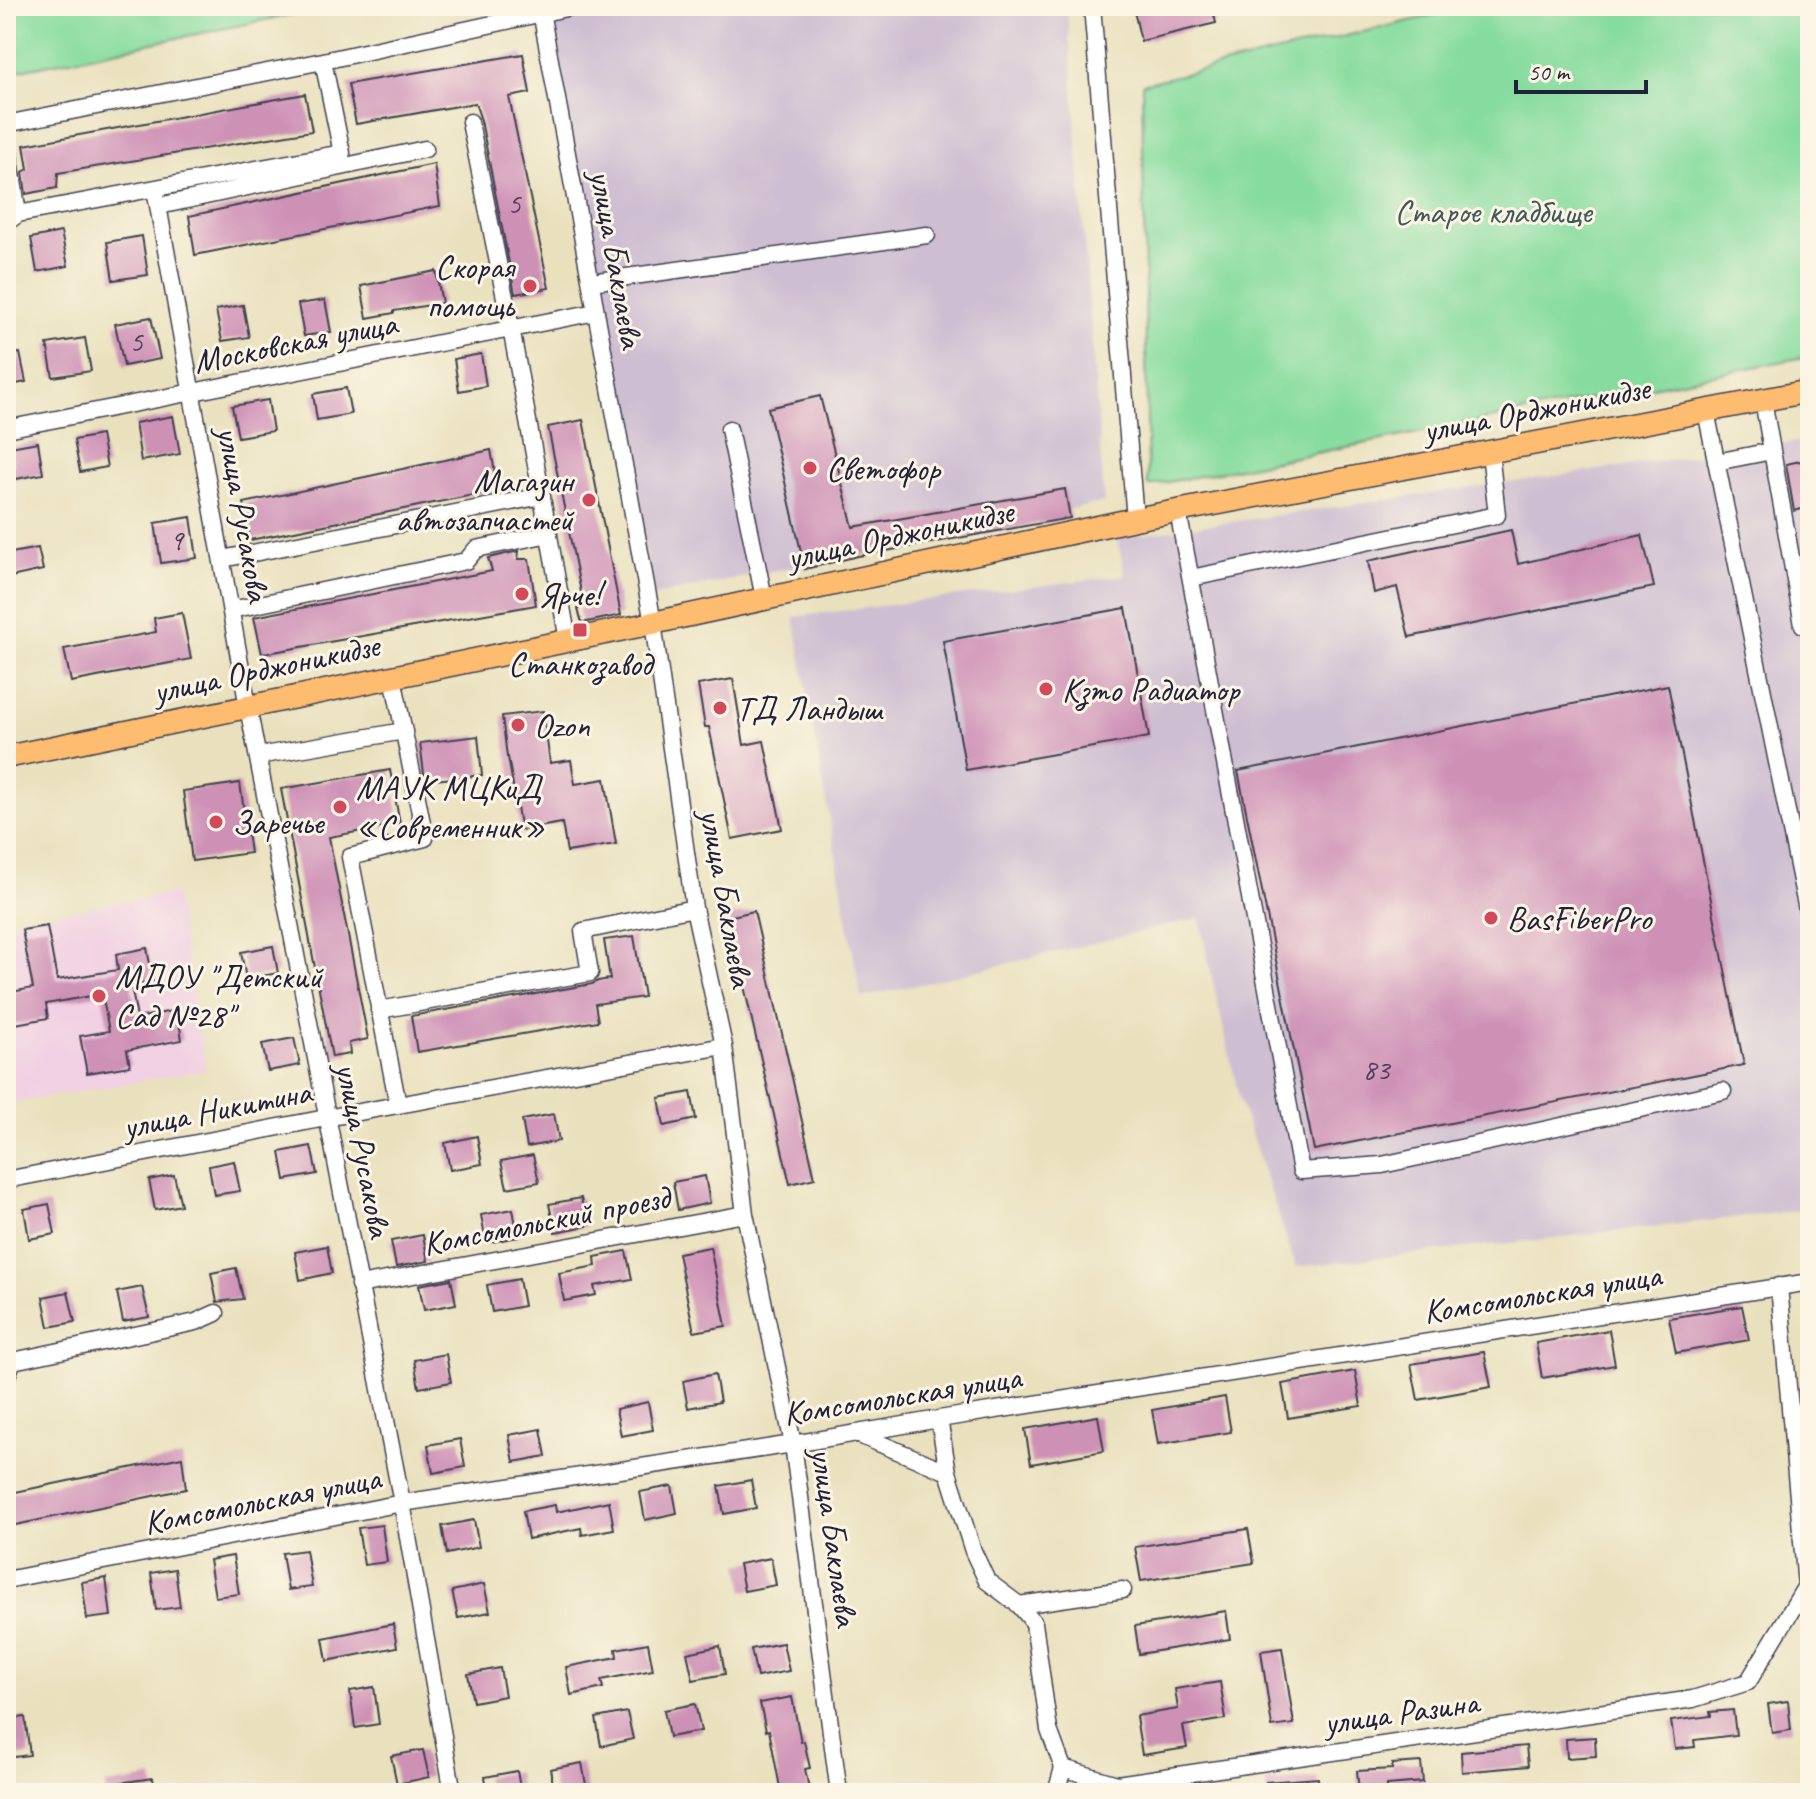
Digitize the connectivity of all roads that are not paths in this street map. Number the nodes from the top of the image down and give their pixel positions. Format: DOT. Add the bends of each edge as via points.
graph roads {
  1 [pos="575,6"];
  2 [pos="1092,6"];
  3 [pos="541,10"];
  4 [pos="323,61"];
  5 [pos="470,122"];
  6 [pos="6,124"];
  7 [pos="6,134"];
  8 [pos="425,149"];
  9 [pos="155,189"];
  10 [pos="159,206"];
  11 [pos="12,219"];
  12 [pos="927,235"];
  13 [pos="591,282"];
  14 [pos="596,312"];
  15 [pos="511,328"];
  16 [pos="1810,391"];
  17 [pos="192,393"];
  18 [pos="1763,400"];
  19 [pos="1706,411"];
  20 [pos="6,429"];
  21 [pos="729,429"];
  22 [pos="1772,451"];
  23 [pos="1490,452"];
  24 [pos="1716,462"];
  25 [pos="542,496"];
  26 [pos="1178,511"];
  27 [pos="1135,519"];
  28 [pos="549,534"];
  29 [pos="222,559"];
  30 [pos="1191,578"];
  31 [pos="764,598"];
  32 [pos="231,610"];
  33 [pos="653,623"];
  34 [pos="1803,625"];
  35 [pos="568,640"];
  36 [pos="393,677"];
  37 [pos="248,707"];
  38 [pos="404,731"];
  39 [pos="258,756"];
  40 [pos="6,757"];
  41 [pos="694,908"];
  42 [pos="1810,925"];
  43 [pos="379,1010"];
  44 [pos="724,1046"];
  45 [pos="1723,1091"];
  46 [pos="398,1105"];
  47 [pos="326,1118"];
  48 [pos="6,1180"];
  49 [pos="745,1214"];
  50 [pos="1810,1282"];
  51 [pos="359,1285"];
  52 [pos="1779,1286"];
  53 [pos="216,1313"];
  54 [pos="6,1378"];
  55 [pos="939,1419"];
  56 [pos="855,1433"];
  57 [pos="793,1444"];
  58 [pos="948,1472"];
  59 [pos="402,1503"];
  60 [pos="6,1580"];
  61 [pos="1808,1588"];
  62 [pos="1123,1590"];
  63 [pos="1019,1605"];
  64 [pos="1063,1768"];
  65 [pos="453,1793"];
  66 [pos="839,1793"];
  67 [pos="1056,1793"];
  1 -- 3 [label="street"];
  2 -- 27 [label="street"];
  3 -- 4 [label="street"];
  3 -- 13 [label="street, улица Баклаева"];
  4 -- 6 [label="street"];
  4 -- 9 [label="street" via="342,153"];
  5 -- 15 [label="street"];
  7 -- 11 [label="street"];
  8 -- 10 [label="street"];
  9 -- 10 [label="street, улица Русакова"];
  9 -- 11 [label="street"];
  10 -- 17 [label="street, улица Русакова"];
  12 -- 13 [label="street"];
  13 -- 14 [label="street, улица Баклаева"];
  14 -- 15 [label="street, Московская улица"];
  14 -- 33 [label="street, улица Баклаева"];
  15 -- 17 [label="street, Московская улица"];
  15 -- 25 [label="street"];
  16 -- 18 [label="main road, улица Орджоникидзе"];
  17 -- 20 [label="street, Московская улица"];
  17 -- 29 [label="street, улица Русакова"];
  18 -- 19 [label="main road, улица Орджоникидзе"];
  18 -- 22 [label="street"];
  19 -- 23 [label="main road, улица Орджоникидзе"];
  19 -- 24 [label="street"];
  21 -- 31 [label="street"];
  22 -- 24 [label="street"];
  22 -- 34 [label="street"];
  23 -- 26 [label="main road, улица Орджоникидзе"];
  23 -- 30 [label="street" via="1497,515"];
  24 -- 42 [label="street"];
  25 -- 28 [label="street"];
  25 -- 29 [label="street"];
  26 -- 27 [label="main road, улица Орджоникидзе"];
  26 -- 30 [label="street"];
  27 -- 31 [label="main road, улица Орджоникидзе"];
  28 -- 32 [label="street" via="476,549 466,561"];
  28 -- 35 [label="street"];
  29 -- 32 [label="street, улица Русакова"];
  30 -- 45 [label="street" via="1301,1171 1382,1165"];
  31 -- 33 [label="main road, улица Орджоникидзе"];
  32 -- 37 [label="street, улица Русакова"];
  33 -- 35 [label="main road, улица Орджоникидзе"];
  33 -- 41 [label="street, улица Баклаева"];
  35 -- 36 [label="main road, улица Орджоникидзе"];
  36 -- 37 [label="main road, улица Орджоникидзе"];
  36 -- 38 [label="street"];
  37 -- 39 [label="street, улица Русакова"];
  37 -- 40 [label="main road, улица Орджоникидзе"];
  38 -- 39 [label="street"];
  38 -- 43 [label="street" via="425,838 350,857"];
  39 -- 47 [label="street, улица Русакова"];
  41 -- 43 [label="street" via="583,931 590,973"];
  41 -- 44 [label="street, улица Баклаева"];
  43 -- 46 [label="street"];
  44 -- 46 [label="street, улица Никитина"];
  44 -- 49 [label="street, улица Баклаева"];
  46 -- 47 [label="street, улица Никитина"];
  47 -- 48 [label="street, улица Никитина"];
  47 -- 51 [label="street, улица Русакова"];
  49 -- 51 [label="street, Комсомольский проезд"];
  49 -- 57 [label="street, улица Баклаева"];
  50 -- 52 [label="street, Комсомольская улица"];
  51 -- 59 [label="street, улица Русакова"];
  52 -- 55 [label="street, Комсомольская улица"];
  52 -- 61 [label="street"];
  53 -- 54 [label="street" via="196,1322 13,1361"];
  55 -- 56 [label="street, Комсомольская улица"];
  55 -- 58 [label="street"];
  56 -- 57 [label="street, Комсомольская улица"];
  56 -- 58 [label="street"];
  57 -- 59 [label="street, Комсомольская улица"];
  57 -- 66 [label="street, улица Баклаева"];
  58 -- 63 [label="street" via="987,1581"];
  59 -- 60 [label="street, Комсомольская улица"];
  59 -- 65 [label="street, улица Русакова"];
  61 -- 64 [label="street, улица Разина" via="1748,1682 1693,1699 1117,1784"];
  62 -- 63 [label="street"];
  63 -- 64 [label="street" via="1034,1623 1049,1730"];
  64 -- 67 [label="street"];
}
